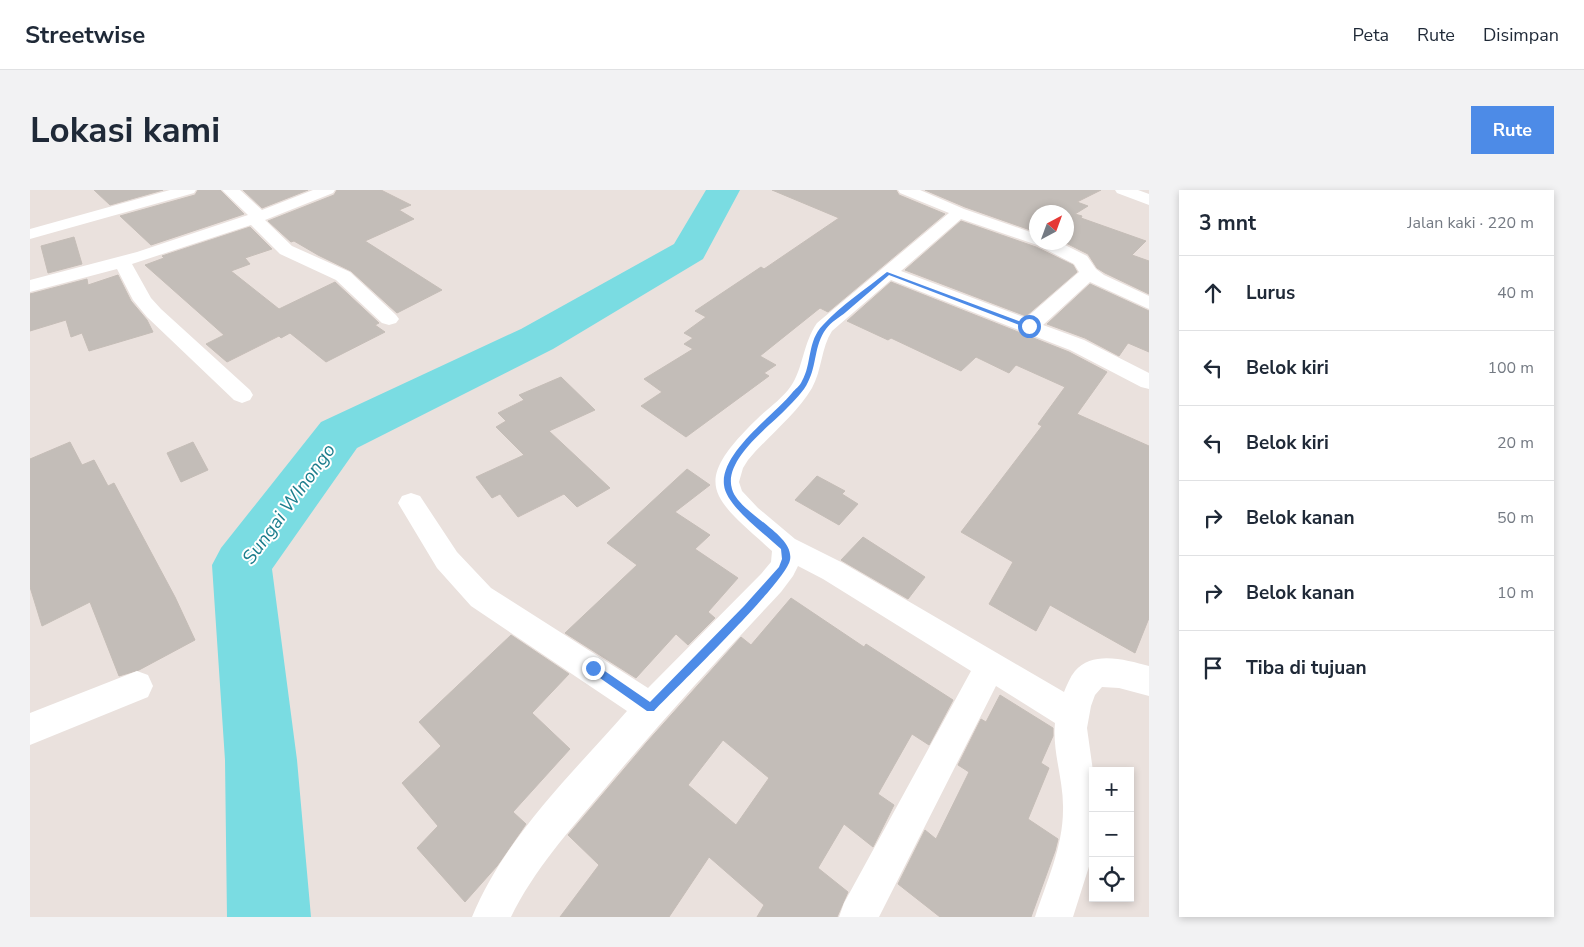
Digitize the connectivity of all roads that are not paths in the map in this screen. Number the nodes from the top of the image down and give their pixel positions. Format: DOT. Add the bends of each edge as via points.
graph roads {
  1 [pos="188,190"];
  2 [pos="230,190"];
  3 [pos="327,190"];
  4 [pos="906,190"];
  5 [pos="1123,190"];
  6 [pos="1149,200"];
  7 [pos="958,212"];
  8 [pos="257,217"];
  9 [pos="30,234"];
  10 [pos="1029,237"];
  11 [pos="1060,250"];
  12 [pos="122,262"];
  13 [pos="889,273"];
  14 [pos="1089,273"];
  15 [pos="30,286"];
  16 [pos="1149,303"];
  17 [pos="389,319"];
  18 [pos="1029,326"];
  19 [pos="1149,382"];
  20 [pos="242,396"];
  21 [pos="411,503"];
  22 [pos="785,547"];
  23 [pos="990,667"];
  24 [pos="1149,681"];
  25 [pos="137,686"];
  26 [pos="651,708"];
  27 [pos="1072,715"];
  28 [pos="30,728"];
  29 [pos="491,917"];
  30 [pos="858,917"];
  31 [pos="1054,917"];
  1 -- 9 [label="street"];
  2 -- 8 [label="street"];
  3 -- 8 [label="street"];
  4 -- 7 [label="street" via="948,205"];
  5 -- 6 [label="street"];
  7 -- 10 [label="street"];
  7 -- 13 [label="street"];
  8 -- 12 [label="street"];
  8 -- 17 [label="street" via="286,250 343,276"];
  11 -- 14 [label="street" via="1081,260"];
  12 -- 15 [label="street"];
  12 -- 20 [label="street" via="154,313"];
  13 -- 18 [label="street"];
  13 -- 22 [label="street" via="824,327 815,343 806,382 755,435 729,470 728,492"];
  14 -- 16 [label="street" via="1109,286"];
  14 -- 18 [label="street"];
  18 -- 19 [label="street" via="1076,345"];
  21 -- 26 [label="street" via="447,560 481,596"];
  22 -- 23 [label="street" via="833,571"];
  22 -- 26 [label="street" via="783,568 771,583"];
  23 -- 27 [label="street"];
  23 -- 30 [label="street"];
  24 -- 27 [label="street" via="1098,673 1083,685"];
  25 -- 28 [label="street"];
  26 -- 29 [label="street" via="542,835 509,881"];
  27 -- 31 [label="street" via="1081,822"];
}
